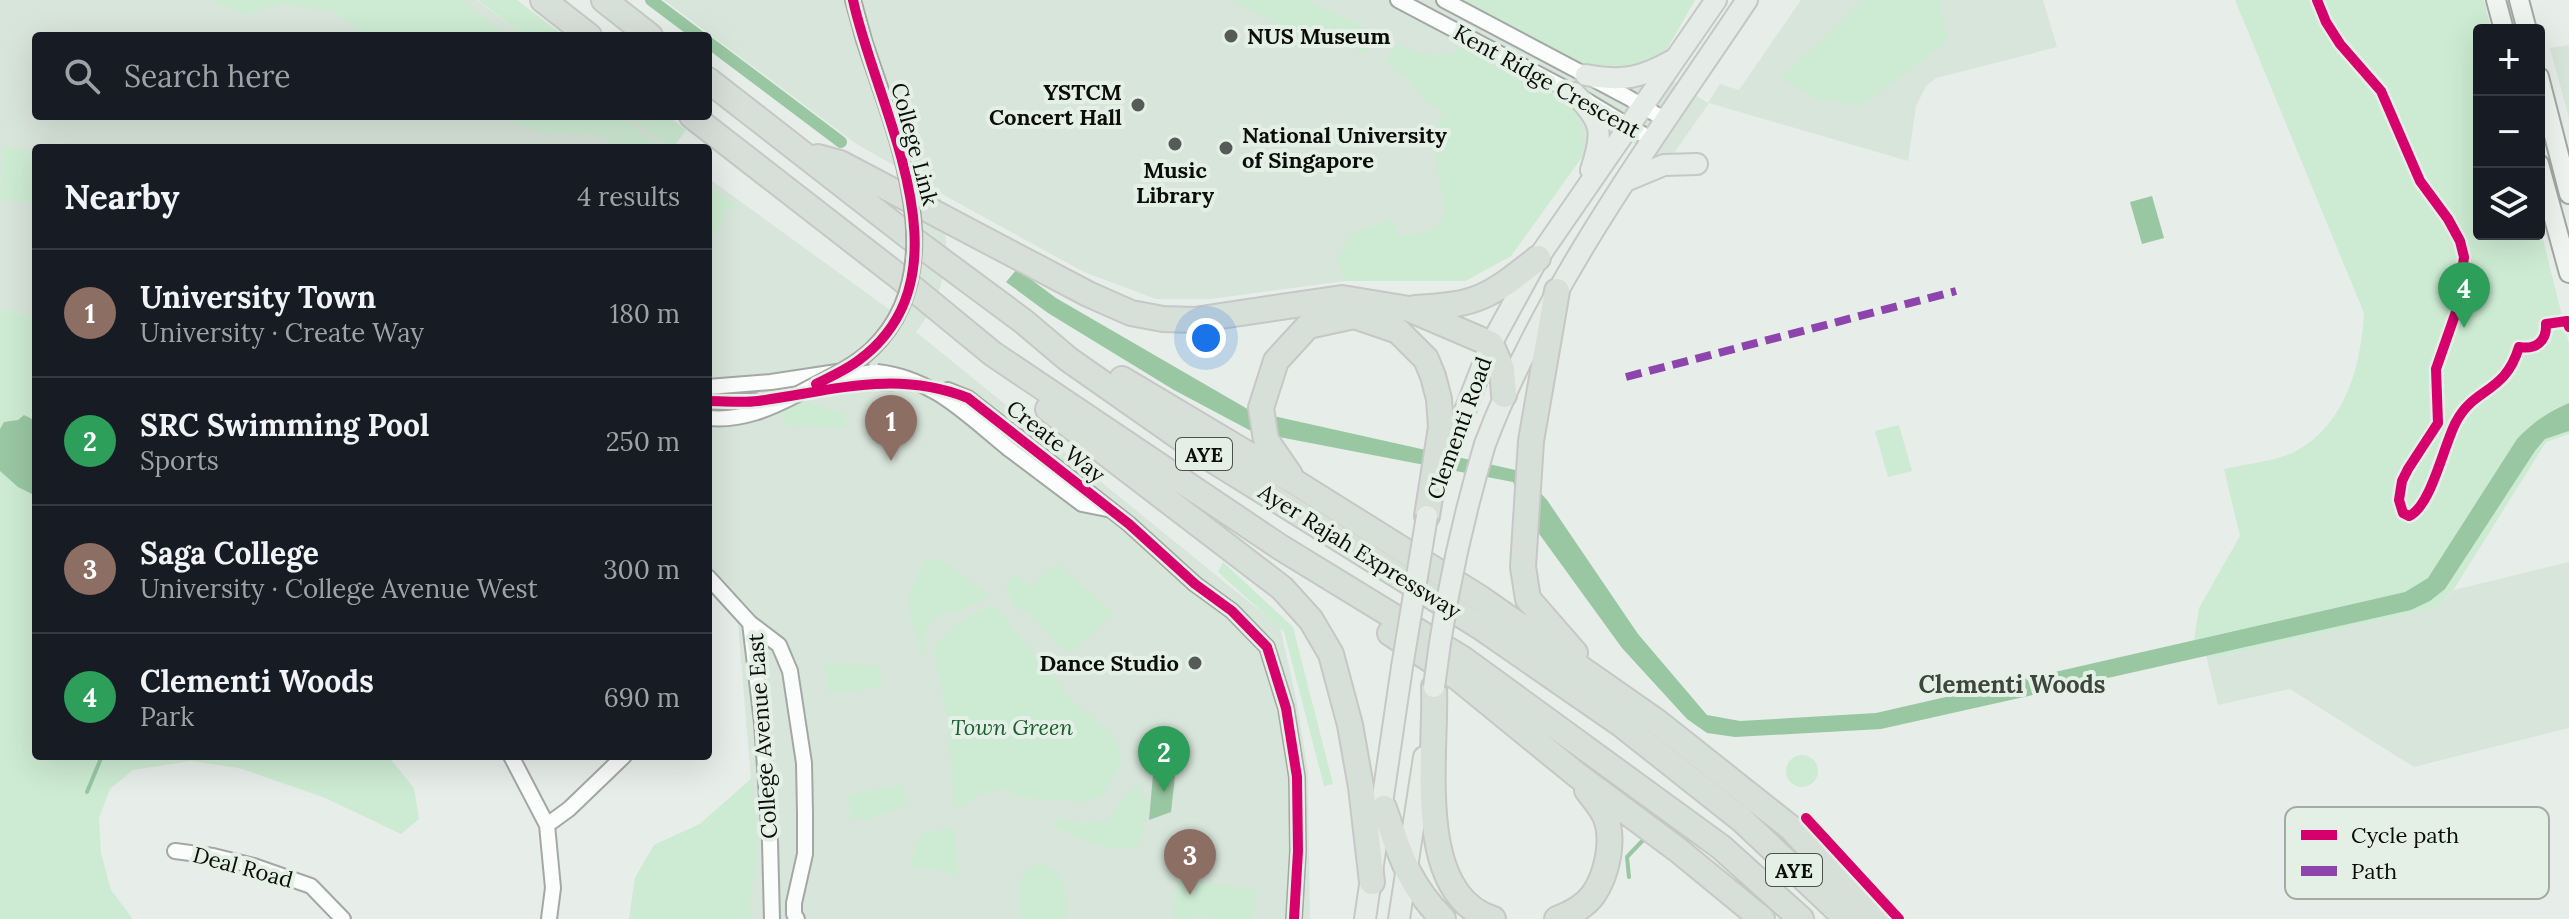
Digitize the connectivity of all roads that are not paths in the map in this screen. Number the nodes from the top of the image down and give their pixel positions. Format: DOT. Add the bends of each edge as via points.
graph roads {
  1 [pos="543,0"];
  2 [pos="604,0"];
  3 [pos="853,0"];
  4 [pos="1398,0"];
  5 [pos="1433,0"];
  6 [pos="1716,0"];
  7 [pos="1747,0"];
  8 [pos="2496,0"];
  9 [pos="2519,0"];
  10 [pos="1446,2"];
  11 [pos="1422,12"];
  12 [pos="1439,21"];
  13 [pos="2502,24"];
  14 [pos="2525,24"];
  15 [pos="584,32"];
  16 [pos="645,32"];
  17 [pos="1677,58"];
  18 [pos="1586,75"];
  19 [pos="712,83"];
  20 [pos="1574,93"];
  21 [pos="2544,96"];
  22 [pos="1644,106"];
  23 [pos="697,120"];
  24 [pos="1667,121"];
  25 [pos="1629,127"];
  26 [pos="1654,141"];
  27 [pos="807,157"];
  28 [pos="1697,164"];
  29 [pos="2540,168"];
  30 [pos="1628,180"];
  31 [pos="1584,193"];
  32 [pos="2569,194"];
  33 [pos="1538,258"];
  34 [pos="2569,273"];
  35 [pos="1557,291"];
  36 [pos="1409,309"];
  37 [pos="1023,321"];
  38 [pos="1491,344"];
  39 [pos="993,354"];
  40 [pos="841,371"];
  41 [pos="948,390"];
  42 [pos="712,391"];
  43 [pos="712,392"];
  44 [pos="798,394"];
  45 [pos="1503,396"];
  46 [pos="755,401"];
  47 [pos="712,418"];
  48 [pos="1293,481"];
  49 [pos="1111,510"];
  50 [pos="1427,516"];
  51 [pos="1280,547"];
  52 [pos="712,581"];
  53 [pos="750,623"];
  54 [pos="1598,680"];
  55 [pos="1434,687"];
  56 [pos="513,760"];
  57 [pos="620,760"];
  58 [pos="1577,775"];
  59 [pos="1384,808"];
  60 [pos="547,825"];
  61 [pos="175,851"];
  62 [pos="1408,875"];
  63 [pos="1372,882"];
  64 [pos="343,919"];
  65 [pos="549,919"];
  66 [pos="772,919"];
  67 [pos="797,919"];
  68 [pos="1294,919"];
  69 [pos="1365,919"];
  70 [pos="1399,919"];
  71 [pos="1443,919"];
  72 [pos="1493,919"];
  73 [pos="1557,919"];
  74 [pos="1762,919"];
  75 [pos="1801,919"];
  76 [pos="1847,919"];
  77 [pos="1876,919"];
  1 -- 15 [label="highway"];
  2 -- 16 [label="highway"];
  3 -- 40 [label="street, College Link, bridge" via="904,168 915,221 914,261 899,313 883,337"];
  4 -- 11 [label="street, Kent Ridge Crescent"];
  5 -- 11 [label="street"];
  6 -- 17 [label="main road, Clementi Road"];
  7 -- 24 [label="main road, Clementi Road"];
  8 -- 13 [label="main road"];
  9 -- 14 [label="main road"];
  10 -- 12 [label="street"];
  10 -- 18 [label="street, Kent Ridge Crescent"];
  11 -- 12 [label="street, Kent Ridge Crescent"];
  12 -- 20 [label="street, Kent Ridge Crescent"];
  17 -- 18 [label="main road" via="1640,77"];
  17 -- 22 [label="main road, Clementi Road"];
  18 -- 22 [label="street, Kent Ridge Crescent"];
  19 -- 27 [label="highway, Ayer Rajah Expressway / AYE"];
  20 -- 25 [label="street, Kent Ridge Crescent"];
  20 -- 31 [label="main road" via="1592,112 1599,132"];
  21 -- 32 [label="main road"];
  22 -- 24 [label="street, Kent Ridge Crescent"];
  22 -- 25 [label="main road, Clementi Road"];
  23 -- 39 [label="highway, Ayer Rajah Expressway / AYE"];
  24 -- 26 [label="main road, Clementi Road"];
  25 -- 26 [label="street, Kent Ridge Crescent"];
  25 -- 31 [label="main road, Clementi Road"];
  26 -- 30 [label="main road, Clementi Road"];
  27 -- 36 [label="highway" via="840,163 1131,313 1194,320 1342,298"];
  27 -- 37 [label="highway, Ayer Rajah Expressway / AYE"];
  28 -- 30 [label="main road" via="1664,165"];
  29 -- 34 [label="main road"];
  30 -- 35 [label="main road, Clementi Road"];
  31 -- 33 [label="main road, Clementi Road"];
  33 -- 36 [label="highway" via="1480,299"];
  33 -- 38 [label="main road, Clementi Road"];
  35 -- 45 [label="main road, Clementi Road"];
  35 -- 54 [label="highway" via="1531,441 1523,567 1528,599"];
  36 -- 38 [label="highway"];
  37 -- 48 [label="highway"];
  37 -- 76 [label="highway, Ayer Rajah Expressway / AYE" via="1205,455 1479,626 1622,725 1742,820"];
  38 -- 45 [label="highway" via="1502,369"];
  38 -- 50 [label="main road, Clementi Road"];
  39 -- 51 [label="highway, Ayer Rajah Expressway / AYE"];
  39 -- 63 [label="highway" via="1025,392 1282,588 1311,620 1331,654 1350,725"];
  40 -- 42 [label="street, College Link"];
  40 -- 44 [label="street, College Link, bridge"];
  41 -- 49 [label="street, Create Way" via="968,398"];
  43 -- 46 [label="street"];
  44 -- 47 [label="street, College Link" via="748,416"];
  44 -- 49 [label="street, Create Way, bridge" via="842,377 874,372 918,381 1082,504"];
  45 -- 55 [label="main road, Clementi Road, bridge" via="1464,512"];
  48 -- 50 [label="highway" via="1266,440 1261,408 1276,361 1308,326 1354,316 1398,331 1426,359 1433,376 1441,427"];
  48 -- 54 [label="highway" via="1480,598"];
  49 -- 68 [label="street" via="1267,647 1283,697 1297,777"];
  50 -- 59 [label="main road, Clementi Road, bridge"];
  51 -- 58 [label="highway" via="1318,584 1458,678"];
  51 -- 75 [label="highway, Ayer Rajah Expressway / AYE" via="1463,659 1721,847"];
  52 -- 53 [label="street"];
  53 -- 66 [label="street, College Avenue East" via="762,723"];
  53 -- 67 [label="street, College Avenue East" via="779,645 790,671 804,763 805,854 794,903"];
  54 -- 77 [label="highway" via="1694,749 1723,758 1784,809 1791,828"];
  55 -- 62 [label="main road, Clementi Road"];
  55 -- 72 [label="highway" via="1439,852 1463,901"];
  56 -- 60 [label="street"];
  57 -- 60 [label="street"];
  58 -- 73 [label="highway" via="1606,817 1610,844 1593,896"];
  58 -- 74 [label="highway"];
  59 -- 62 [label="highway"];
  59 -- 63 [label="main road, Clementi Road"];
  60 -- 65 [label="street" via="553,888"];
  61 -- 64 [label="street, Deal Road" via="254,866 311,886"];
  62 -- 70 [label="main road, Clementi Road"];
  62 -- 71 [label="highway"];
  63 -- 69 [label="main road, Clementi Road"];
}
